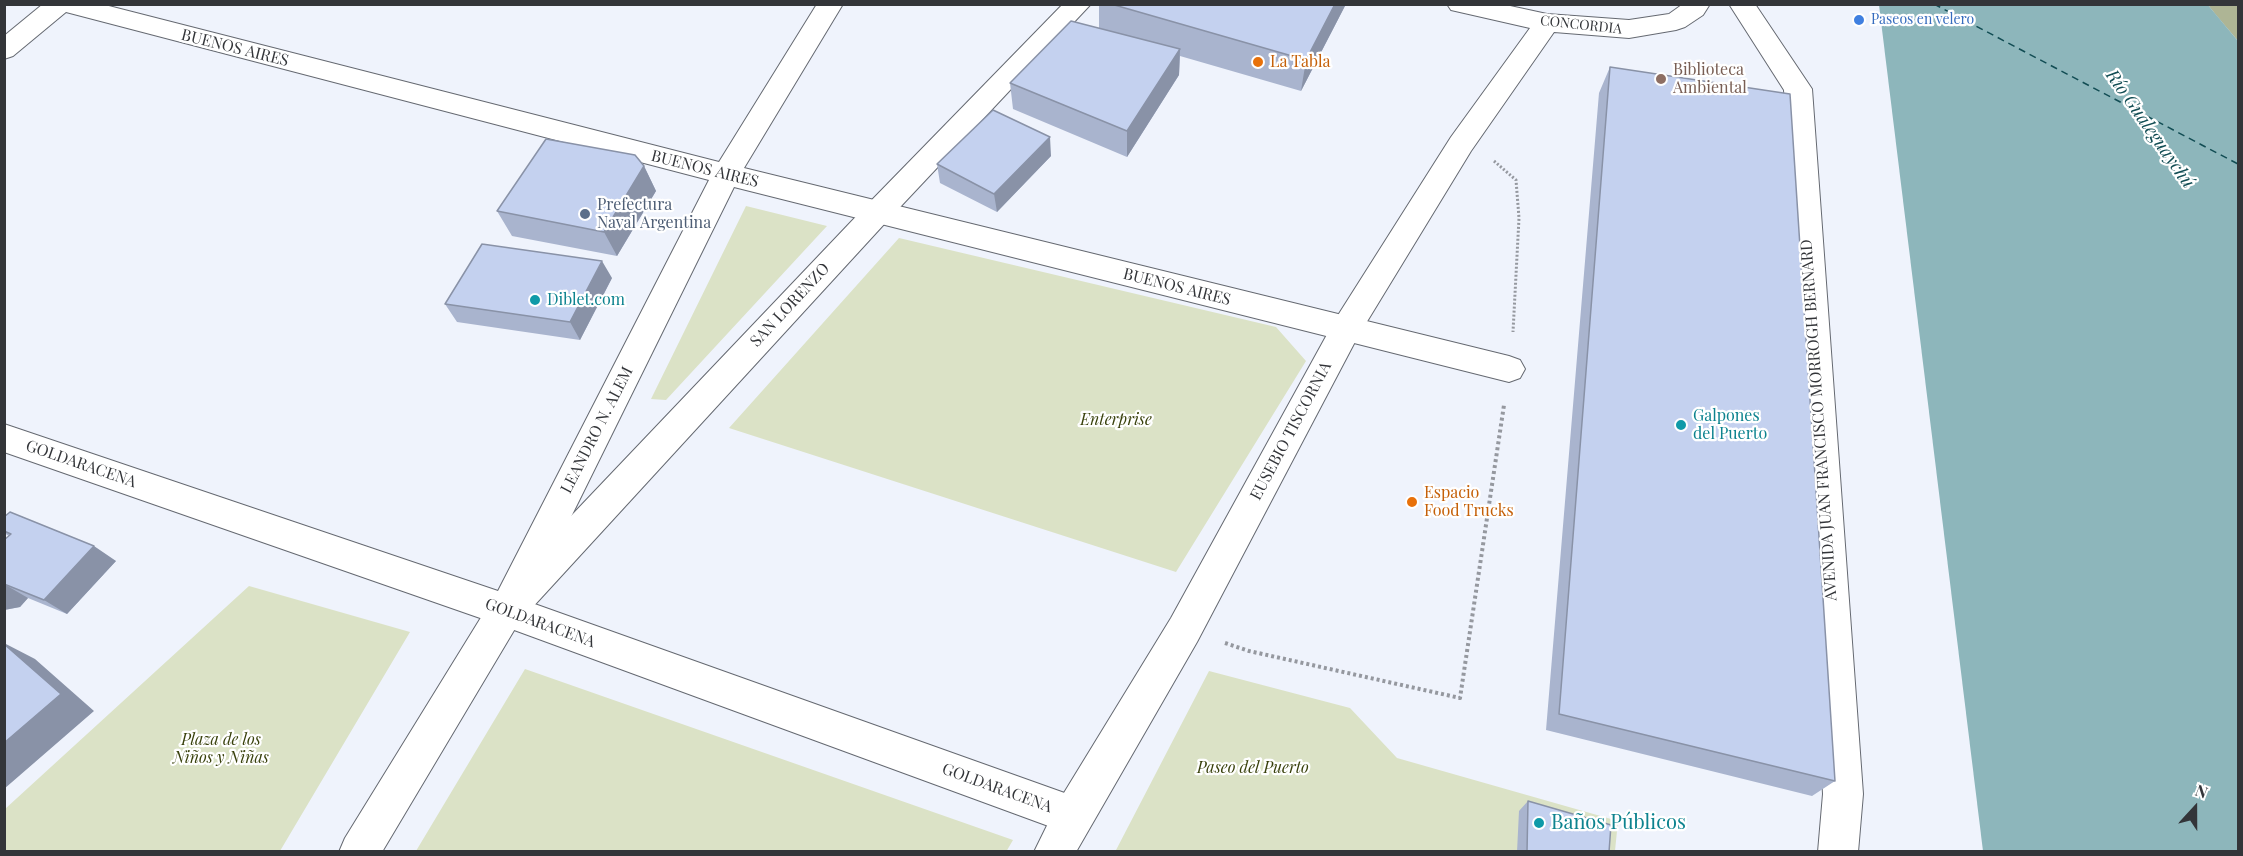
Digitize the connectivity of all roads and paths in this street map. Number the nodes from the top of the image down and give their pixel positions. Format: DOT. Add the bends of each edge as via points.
graph roads {
  1 [pos="60,4"];
  2 [pos="66,4"];
  3 [pos="830,4"];
  4 [pos="1078,4"];
  5 [pos="1460,4"];
  6 [pos="1696,4"];
  7 [pos="1742,4"];
  8 [pos="1547,23"];
  9 [pos="4,50"];
  10 [pos="1461,144"];
  11 [pos="726,174"];
  12 [pos="877,213"];
  13 [pos="1346,329"];
  14 [pos="1509,369"];
  15 [pos="4,438"];
  16 [pos="506,610"];
  17 [pos="1184,630"];
  18 [pos="1073,815"];
  19 [pos="359,852"];
  20 [pos="1054,852"];
  21 [pos="1838,852"];
  1 -- 9 [label="street"];
  2 -- 11 [label="street, BUENOS AIRES"];
  3 -- 11 [label="street, LEANDRO N. ALEM"];
  4 -- 12 [label="street, SAN LORENZO"];
  5 -- 8 [label="street, CONCORDIA"];
  6 -- 8 [label="street, CONCORDIA" via="1676,21 1629,29"];
  7 -- 21 [label="street, AVENIDA JUAN FRANCISCO MORROGH BERNARD" via="1798,89 1843,794"];
  8 -- 10 [label="street, EUSEBIO TISCORNIA"];
  10 -- 13 [label="street, EUSEBIO TISCORNIA"];
  10 -- 14 [label="path" via="1502,166 1515,180 1519,218"];
  11 -- 12 [label="street, BUENOS AIRES"];
  11 -- 16 [label="street, LEANDRO N. ALEM"];
  12 -- 13 [label="street, BUENOS AIRES"];
  12 -- 16 [label="street, SAN LORENZO"];
  13 -- 14 [label="street, BUENOS AIRES"];
  13 -- 17 [label="street, EUSEBIO TISCORNIA"];
  14 -- 17 [label="path" via="1460,699 1250,651"];
  15 -- 16 [label="street, GOLDARACENA"];
  16 -- 18 [label="street, GOLDARACENA"];
  16 -- 19 [label="street, LEANDRO N. ALEM"];
  17 -- 18 [label="street, EUSEBIO TISCORNIA"];
  18 -- 20 [label="street, EUSEBIO TISCORNIA"];
}
